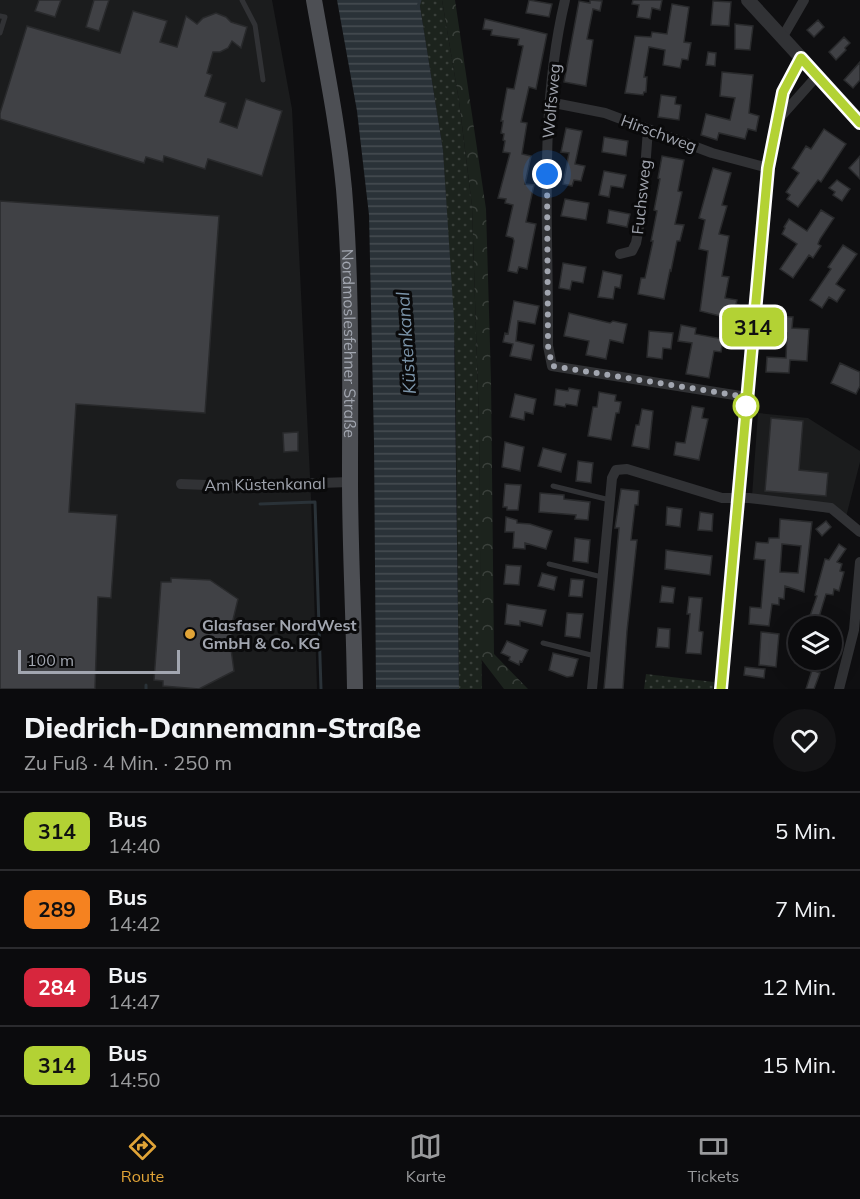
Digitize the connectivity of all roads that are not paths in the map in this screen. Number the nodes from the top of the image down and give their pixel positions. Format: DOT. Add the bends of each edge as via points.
graph roads {
  1 [pos="242,0"];
  2 [pos="314,0"];
  3 [pos="565,0"];
  4 [pos="748,0"];
  5 [pos="804,0"];
  6 [pos="0,16"];
  7 [pos="0,33"];
  8 [pos="782,38"];
  9 [pos="801,58"];
  10 [pos="817,76"];
  11 [pos="263,80"];
  12 [pos="549,102"];
  13 [pos="860,122"];
  14 [pos="776,123"];
  15 [pos="648,129"];
  16 [pos="768,168"];
  17 [pos="620,254"];
  18 [pos="747,397"];
  19 [pos="350,482"];
  20 [pos="181,484"];
  21 [pos="553,486"];
  22 [pos="739,499"];
  23 [pos="610,500"];
  24 [pos="860,532"];
  25 [pos="860,562"];
  26 [pos="549,564"];
  27 [pos="602,578"];
  28 [pos="543,643"];
  29 [pos="594,656"];
  30 [pos="355,689"];
  31 [pos="591,689"];
  32 [pos="721,689"];
  33 [pos="839,689"];
  1 -- 11 [label="lane" via="255,25"];
  2 -- 19 [label="main road, Nordmoslesfehner Straße" via="344,188 351,338"];
  3 -- 12 [label="street, Wolfsweg"];
  4 -- 8 [label="street"];
  5 -- 8 [label="street"];
  6 -- 7 [label="lane" via="5,18"];
  8 -- 9 [label="street"];
  9 -- 10 [label="street"];
  9 -- 14 [label="street" via="783,92"];
  10 -- 13 [label="street"];
  10 -- 14 [label="street"];
  12 -- 15 [label="street, Hirschweg" via="605,113"];
  12 -- 18 [label="street, Wolfsweg" via="548,346 552,366"];
  14 -- 16 [label="street"];
  15 -- 16 [label="street, Hirschweg" via="712,153"];
  15 -- 17 [label="street, Fuchsweg" via="636,243 632,251"];
  16 -- 18 [label="street"];
  18 -- 22 [label="street"];
  19 -- 20 [label="street, Am Küstenkanal"];
  19 -- 30 [label="main road, Nordmoslesfehner Straße"];
  21 -- 23 [label="lane"];
  22 -- 23 [label="street" via="722,498 627,469 616,470"];
  22 -- 24 [label="street" via="831,508"];
  22 -- 32 [label="street"];
  23 -- 27 [label="street"];
  25 -- 33 [label="street" via="854,630"];
  26 -- 27 [label="lane"];
  27 -- 29 [label="street"];
  28 -- 29 [label="lane"];
  29 -- 31 [label="street"];
}
